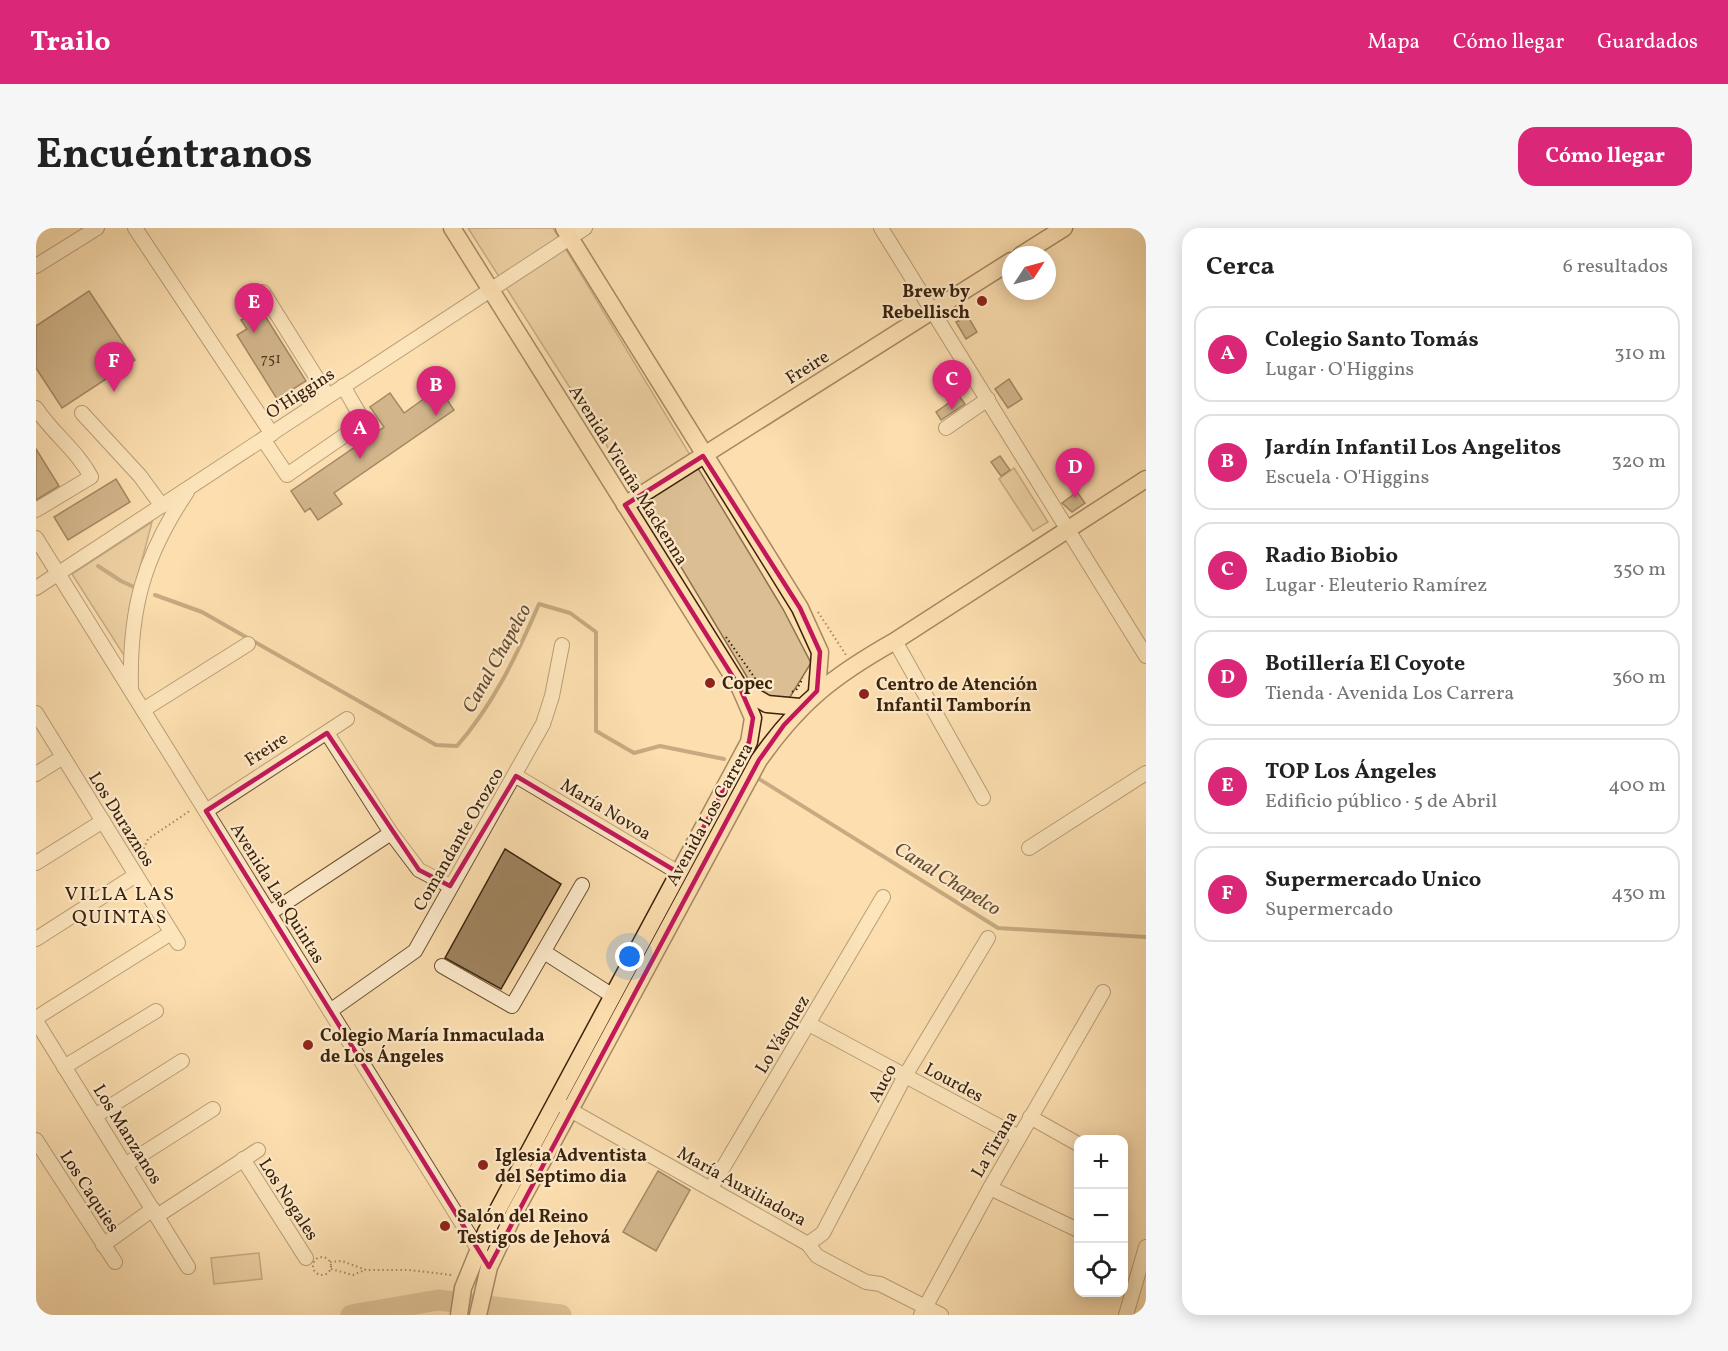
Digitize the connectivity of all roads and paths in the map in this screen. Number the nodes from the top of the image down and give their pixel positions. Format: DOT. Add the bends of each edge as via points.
graph roads {
  1 [pos="97,228"];
  2 [pos="135,228"];
  3 [pos="452,228"];
  4 [pos="585,228"];
  5 [pos="881,228"];
  6 [pos="1064,228"];
  7 [pos="567,233"];
  8 [pos="1035,246"];
  9 [pos="36,266"];
  10 [pos="1002,267"];
  11 [pos="490,290"];
  12 [pos="263,292"];
  13 [pos="933,310"];
  14 [pos="343,386"];
  15 [pos="328,396"];
  16 [pos="988,399"];
  17 [pos="36,408"];
  18 [pos="82,413"];
  19 [pos="946,428"];
  20 [pos="267,436"];
  21 [pos="703,456"];
  22 [pos="1146,479"];
  23 [pos="190,487"];
  24 [pos="625,505"];
  25 [pos="162,506"];
  26 [pos="36,510"];
  27 [pos="1068,529"];
  28 [pos="36,538"];
  29 [pos="58,574"];
  30 [pos="36,588"];
  31 [pos="895,641"];
  32 [pos="248,644"];
  33 [pos="562,645"];
  34 [pos="1146,656"];
  35 [pos="740,688"];
  36 [pos="131,691"];
  37 [pos="817,691"];
  38 [pos="800,707"];
  39 [pos="143,710"];
  40 [pos="36,713"];
  41 [pos="346,719"];
  42 [pos="327,733"];
  43 [pos="63,757"];
  44 [pos="1146,773"];
  45 [pos="36,774"];
  46 [pos="516,776"];
  47 [pos="983,798"];
  48 [pos="204,807"];
  49 [pos="103,821"];
  50 [pos="391,833"];
  51 [pos="1029,848"];
  52 [pos="36,863"];
  53 [pos="679,873"];
  54 [pos="136,875"];
  55 [pos="582,885"];
  56 [pos="450,886"];
  57 [pos="883,897"];
  58 [pos="270,914"];
  59 [pos="988,938"];
  60 [pos="36,939"];
  61 [pos="544,952"];
  62 [pos="442,966"];
  63 [pos="1103,992"];
  64 [pos="613,996"];
  65 [pos="156,1011"];
  66 [pos="330,1011"];
  67 [pos="36,1020"];
  68 [pos="808,1024"];
  69 [pos="41,1040"];
  70 [pos="182,1061"];
  71 [pos="64,1066"];
  72 [pos="905,1076"];
  73 [pos="556,1102"];
  74 [pos="213,1110"];
  75 [pos="571,1110"];
  76 [pos="95,1116"];
  77 [pos="1030,1117"];
  78 [pos="1018,1137"];
  79 [pos="36,1140"];
  80 [pos="1074,1142"];
  81 [pos="258,1150"];
  82 [pos="243,1159"];
  83 [pos="125,1164"];
  84 [pos="711,1188"];
  85 [pos="990,1188"];
  86 [pos="155,1212"];
  87 [pos="1074,1228"];
  88 [pos="808,1244"];
  89 [pos="104,1245"];
  90 [pos="1146,1247"];
  91 [pos="478,1249"];
  92 [pos="306,1258"];
  93 [pos="114,1262"];
  94 [pos="330,1262"];
  95 [pos="188,1267"];
  96 [pos="489,1267"];
  97 [pos="331,1269"];
  98 [pos="366,1270"];
  99 [pos="1143,1272"];
  100 [pos="465,1282"];
  101 [pos="923,1311"];
  102 [pos="459,1315"];
  103 [pos="478,1315"];
  104 [pos="941,1315"];
  105 [pos="1126,1315"];
  1 -- 9 [label="street"];
  2 -- 20 [label="street"];
  3 -- 11 [label="main road, Avenida Vicuña Mackenna"];
  4 -- 7 [label="street, O'Higgins"];
  5 -- 13 [label="street"];
  6 -- 8 [label="main road"];
  7 -- 11 [label="street, O'Higgins"];
  7 -- 21 [label="main road"];
  10 -- 13 [label="main road, Freire"];
  11 -- 14 [label="street, O'Higgins"];
  11 -- 24 [label="main road, Avenida Vicuña Mackenna"];
  12 -- 15 [label="street"];
  13 -- 16 [label="street"];
  13 -- 21 [label="main road, Freire"];
  14 -- 15 [label="street, O'Higgins"];
  14 -- 20 [label="street" via="364,422 287,475"];
  15 -- 20 [label="street, O'Higgins"];
  16 -- 19 [label="street"];
  16 -- 27 [label="street"];
  17 -- 26 [label="street" via="45,423 82,459 91,477"];
  18 -- 25 [label="street"];
  20 -- 23 [label="street, O'Higgins"];
  21 -- 24 [label="main road, Freire"];
  21 -- 37 [label="main road" via="800,608 820,652"];
  22 -- 27 [label="main road, Avenida Los Carrera"];
  23 -- 25 [label="street, O'Higgins"];
  23 -- 36 [label="street" via="161,533 141,583 131,636"];
  24 -- 35 [label="main road, Avenida Vicuña Mackenna"];
  25 -- 29 [label="street, O'Higgins"];
  27 -- 31 [label="main road, Avenida Los Carrera"];
  27 -- 34 [label="street"];
  28 -- 29 [label="street, Avenida Las Quintas"];
  29 -- 30 [label="street, O'Higgins"];
  29 -- 36 [label="street, Avenida Las Quintas"];
  31 -- 37 [label="main road, Avenida Los Carrera" via="852,665"];
  31 -- 47 [label="street"];
  32 -- 39 [label="street"];
  33 -- 46 [label="street, Comandante Orozco" via="543,724"];
  35 -- 38 [label="main road, Avenida Vicuña Mackenna" via="767,704"];
  35 -- 53 [label="main road, Avenida Los Carrera" via="753,718 749,742"];
  36 -- 39 [label="street, Avenida Las Quintas"];
  37 -- 38 [label="main road, Avenida Los Carrera"];
  38 -- 75 [label="main road, Avenida Los Carrera" via="759,760"];
  39 -- 48 [label="street, Avenida Las Quintas"];
  40 -- 43 [label="street, Los Duraznos"];
  41 -- 42 [label="street, Freire"];
  42 -- 48 [label="street, Freire"];
  42 -- 50 [label="street"];
  43 -- 45 [label="street"];
  43 -- 49 [label="street, Los Duraznos"];
  44 -- 51 [label="street"];
  46 -- 53 [label="street, María Novoa"];
  46 -- 56 [label="street, Comandante Orozco"];
  48 -- 54 [label="path" via="148,839"];
  48 -- 58 [label="street, Avenida Las Quintas"];
  49 -- 52 [label="street"];
  49 -- 54 [label="street, Los Duraznos"];
  50 -- 56 [label="street" via="418,870"];
  50 -- 58 [label="street"];
  53 -- 64 [label="main road, Avenida Los Carrera"];
  54 -- 60 [label="street"];
  54 -- 67 [label="street, Los Duraznos" via="174,938"];
  55 -- 61 [label="street"];
  56 -- 66 [label="street, Comandante Orozco" via="415,951"];
  57 -- 68 [label="street, Lo Vásquez"];
  58 -- 66 [label="street, Avenida Las Quintas"];
  59 -- 72 [label="street, Auco"];
  61 -- 62 [label="street" via="512,1006"];
  61 -- 64 [label="street"];
  63 -- 77 [label="street, La Tirana"];
  64 -- 73 [label="main road, Avenida Los Carrera"];
  65 -- 71 [label="street"];
  66 -- 91 [label="street, Avenida Las Quintas"];
  67 -- 69 [label="street, Los Manzanos"];
  68 -- 72 [label="street, Lourdes"];
  68 -- 84 [label="street, Lo Vásquez"];
  69 -- 71 [label="street, Los Manzanos"];
  70 -- 76 [label="street"];
  71 -- 76 [label="street, Los Manzanos"];
  72 -- 78 [label="street, Lourdes"];
  72 -- 88 [label="street, Auco" via="823,1233"];
  73 -- 75 [label="street, María Auxiliadora"];
  73 -- 91 [label="main road, Avenida Los Carrera"];
  74 -- 83 [label="street"];
  75 -- 84 [label="street, María Auxiliadora"];
  75 -- 96 [label="main road, Avenida Los Carrera"];
  76 -- 83 [label="street, Los Manzanos"];
  77 -- 78 [label="street, La Tirana"];
  77 -- 80 [label="street"];
  78 -- 85 [label="street, La Tirana"];
  79 -- 89 [label="street, Los Caquies"];
  81 -- 82 [label="street"];
  82 -- 86 [label="street"];
  82 -- 92 [label="street, Los Nogales"];
  83 -- 86 [label="street, Los Manzanos"];
  84 -- 88 [label="street, María Auxiliadora"];
  85 -- 87 [label="street"];
  85 -- 101 [label="street, La Tirana"];
  86 -- 89 [label="street"];
  86 -- 95 [label="street, Los Manzanos"];
  88 -- 101 [label="street, María Auxiliadora" via="817,1256 866,1282 880,1284"];
  89 -- 93 [label="street, Los Caquies"];
  90 -- 99 [label="street"];
  91 -- 96 [label="street, Avenida Las Quintas"];
  91 -- 100 [label="main road, Avenida Los Carrera"];
  94 -- 97 [label="path"];
  94 -- 97 [label="path" via="320,1258 313,1266 321,1275"];
  94 -- 98 [label="path" via="342,1261"];
  96 -- 103 [label="main road, Avenida Los Carrera"];
  97 -- 98 [label="path" via="353,1275"];
  98 -- 100 [label="path" via="409,1270"];
  99 -- 105 [label="street"];
  100 -- 102 [label="main road, Avenida Los Carrera"];
  101 -- 104 [label="street, María Auxiliadora"];
}
